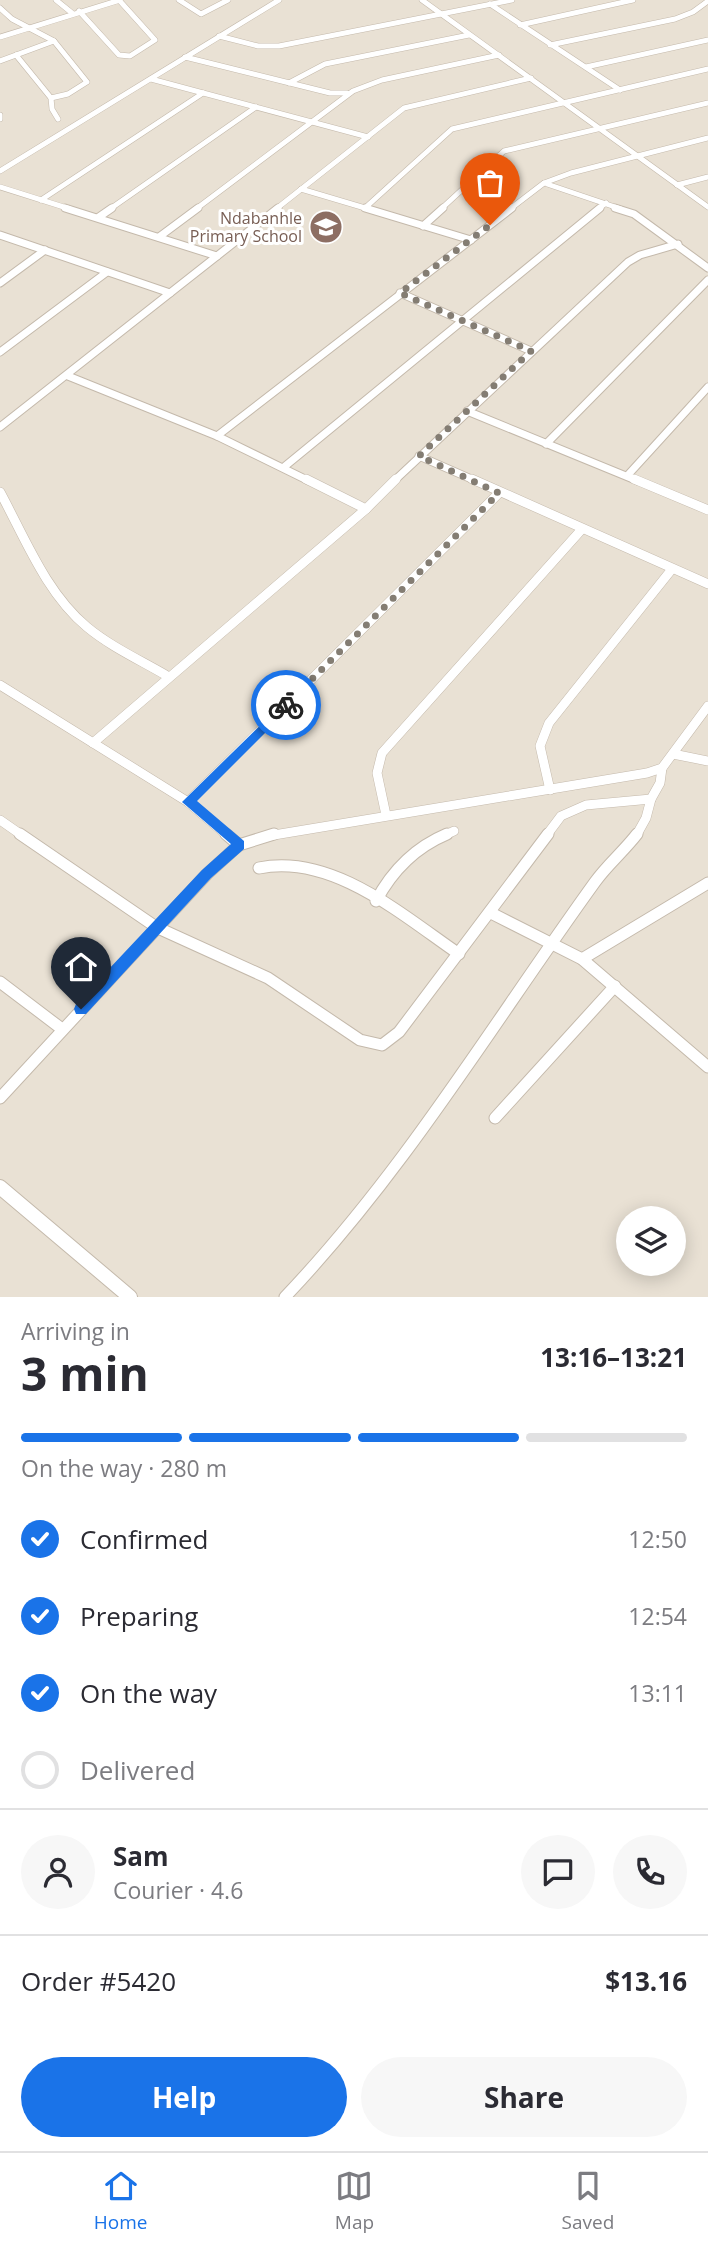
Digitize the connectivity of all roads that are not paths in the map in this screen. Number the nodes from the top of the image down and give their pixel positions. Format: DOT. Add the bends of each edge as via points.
graph roads {
  1 [pos="57,0"];
  2 [pos="119,0"];
  3 [pos="179,0"];
  4 [pos="228,0"];
  5 [pos="279,0"];
  6 [pos="422,0"];
  7 [pos="512,0"];
  8 [pos="633,0"];
  9 [pos="708,1"];
  10 [pos="490,4"];
  11 [pos="0,8"];
  12 [pos="79,11"];
  13 [pos="72,13"];
  14 [pos="440,14"];
  15 [pos="520,25"];
  16 [pos="29,28"];
  17 [pos="469,34"];
  18 [pos="219,36"];
  19 [pos="0,37"];
  20 [pos="708,40"];
  21 [pos="54,41"];
  22 [pos="550,45"];
  23 [pos="16,55"];
  24 [pos="499,55"];
  25 [pos="186,57"];
  26 [pos="0,61"];
  27 [pos="586,67"];
  28 [pos="708,69"];
  29 [pos="531,78"];
  30 [pos="151,79"];
  31 [pos="289,83"];
  32 [pos="620,90"];
  33 [pos="203,93"];
  34 [pos="330,93"];
  35 [pos="349,93"];
  36 [pos="51,98"];
  37 [pos="340,100"];
  38 [pos="565,103"];
  39 [pos="708,103"];
  40 [pos="256,107"];
  41 [pos="58,119"];
  42 [pos="311,122"];
  43 [pos="600,128"];
  44 [pos="368,137"];
  45 [pos="708,138"];
  46 [pos="636,156"];
  47 [pos="0,171"];
  48 [pos="708,177"];
  49 [pos="544,183"];
  50 [pos="677,184"];
  51 [pos="0,187"];
  52 [pos="301,189"];
  53 [pos="41,200"];
  54 [pos="606,203"];
  55 [pos="708,207"];
  56 [pos="365,208"];
  57 [pos="99,217"];
  58 [pos="423,226"];
  59 [pos="0,235"];
  60 [pos="159,237"];
  61 [pos="471,240"];
  62 [pos="678,244"];
  63 [pos="45,250"];
  64 [pos="217,256"];
  65 [pos="708,268"];
  66 [pos="107,272"];
  67 [pos="708,280"];
  68 [pos="0,283"];
  69 [pos="170,293"];
  70 [pos="400,293"];
  71 [pos="463,320"];
  72 [pos="531,351"];
  73 [pos="0,352"];
  74 [pos="68,376"];
  75 [pos="708,387"];
  76 [pos="467,411"];
  77 [pos="0,427"];
  78 [pos="218,436"];
  79 [pos="546,444"];
  80 [pos="419,456"];
  81 [pos="284,467"];
  82 [pos="627,476"];
  83 [pos="0,492"];
  84 [pos="499,493"];
  85 [pos="366,509"];
  86 [pos="708,510"];
  87 [pos="582,529"];
  88 [pos="672,569"];
  89 [pos="708,584"];
  90 [pos="170,677"];
  91 [pos="0,685"];
  92 [pos="708,706"];
  93 [pos="93,743"];
  94 [pos="673,754"];
  95 [pos="708,761"];
  96 [pos="662,768"];
  97 [pos="550,790"];
  98 [pos="651,799"];
  99 [pos="188,802"];
  100 [pos="386,815"];
  101 [pos="0,820"];
  102 [pos="454,831"];
  103 [pos="239,845"];
  104 [pos="259,868"];
  105 [pos="708,883"];
  106 [pos="376,901"];
  107 [pos="491,912"];
  108 [pos="156,927"];
  109 [pos="554,947"];
  110 [pos="459,954"];
  111 [pos="582,959"];
  112 [pos="0,982"];
  113 [pos="615,986"];
  114 [pos="62,1029"];
  115 [pos="708,1067"];
  116 [pos="0,1098"];
  117 [pos="495,1118"];
  118 [pos="0,1187"];
  119 [pos="130,1297"];
  120 [pos="285,1297"];
  1 -- 13 [label="street"];
  2 -- 12 [label="street"];
  2 -- 12 [label="street" via="155,40 130,56 119,55"];
  3 -- 4 [label="street" via="203,14"];
  5 -- 18 [label="street"];
  6 -- 14 [label="street"];
  7 -- 10 [label="street"];
  8 -- 15 [label="street"];
  9 -- 22 [label="street" via="675,19"];
  10 -- 14 [label="street"];
  10 -- 15 [label="street"];
  11 -- 16 [label="street"];
  12 -- 13 [label="street"];
  13 -- 16 [label="street"];
  14 -- 17 [label="street"];
  14 -- 18 [label="street" via="279,46"];
  15 -- 22 [label="street"];
  16 -- 19 [label="street"];
  16 -- 21 [label="street"];
  17 -- 24 [label="street"];
  17 -- 31 [label="street" via="325,64"];
  18 -- 25 [label="street"];
  20 -- 27 [label="street"];
  21 -- 23 [label="street"];
  21 -- 36 [label="street" via="87,82"];
  22 -- 27 [label="street"];
  23 -- 26 [label="street"];
  23 -- 36 [label="street"];
  24 -- 29 [label="street"];
  24 -- 35 [label="street" via="382,80"];
  25 -- 30 [label="street"];
  25 -- 31 [label="street"];
  27 -- 32 [label="street"];
  28 -- 32 [label="street"];
  29 -- 38 [label="street"];
  29 -- 44 [label="street" via="404,108"];
  30 -- 33 [label="street"];
  30 -- 47 [label="street"];
  31 -- 34 [label="street"];
  32 -- 38 [label="street"];
  33 -- 40 [label="street"];
  33 -- 53 [label="street"];
  34 -- 35 [label="street"];
  34 -- 37 [label="street"];
  35 -- 37 [label="street"];
  36 -- 41 [label="street"];
  37 -- 42 [label="street"];
  38 -- 43 [label="street"];
  38 -- 56 [label="street" via="452,129"];
  39 -- 43 [label="street"];
  40 -- 42 [label="street"];
  40 -- 57 [label="street"];
  42 -- 44 [label="street"];
  42 -- 60 [label="street"];
  43 -- 46 [label="street"];
  43 -- 58 [label="street" via="504,151"];
  44 -- 52 [label="street"];
  45 -- 46 [label="street"];
  46 -- 49 [label="street"];
  46 -- 50 [label="street"];
  48 -- 50 [label="street"];
  49 -- 54 [label="street"];
  49 -- 61 [label="street"];
  50 -- 55 [label="street"];
  51 -- 53 [label="street"];
  52 -- 56 [label="street"];
  52 -- 64 [label="street"];
  53 -- 57 [label="street"];
  54 -- 62 [label="street" via="646,220"];
  54 -- 71 [label="street"];
  56 -- 58 [label="street"];
  57 -- 60 [label="street"];
  58 -- 61 [label="street"];
  59 -- 63 [label="street"];
  60 -- 64 [label="street"];
  61 -- 70 [label="street"];
  62 -- 65 [label="street"];
  62 -- 72 [label="street" via="633,258"];
  63 -- 66 [label="street"];
  63 -- 68 [label="street"];
  64 -- 69 [label="street"];
  66 -- 69 [label="street"];
  66 -- 73 [label="street"];
  67 -- 79 [label="street"];
  69 -- 74 [label="street"];
  70 -- 71 [label="street"];
  70 -- 78 [label="street"];
  71 -- 72 [label="street"];
  71 -- 81 [label="street"];
  72 -- 76 [label="street"];
  74 -- 77 [label="street"];
  74 -- 78 [label="street"];
  75 -- 82 [label="street"];
  76 -- 79 [label="street"];
  76 -- 80 [label="street"];
  78 -- 81 [label="street"];
  79 -- 82 [label="street"];
  80 -- 84 [label="street"];
  80 -- 85 [label="street"];
  81 -- 85 [label="street"];
  82 -- 86 [label="street"];
  83 -- 90 [label="street" via="71,611 91,629"];
  84 -- 87 [label="street"];
  84 -- 99 [label="street"];
  85 -- 90 [label="street"];
  87 -- 88 [label="street"];
  87 -- 100 [label="street" via="382,753 377,773"];
  88 -- 89 [label="street"];
  88 -- 97 [label="street" via="549,723 540,746"];
  90 -- 93 [label="street"];
  91 -- 93 [label="street"];
  92 -- 94 [label="street"];
  93 -- 99 [label="street"];
  94 -- 95 [label="street"];
  94 -- 96 [label="street"];
  96 -- 97 [label="street" via="630,778"];
  96 -- 98 [label="street"];
  97 -- 100 [label="street"];
  98 -- 107 [label="street" via="586,805 561,816"];
  98 -- 109 [label="street" via="638,833 598,878"];
  99 -- 103 [label="street"];
  100 -- 103 [label="street" via="279,832"];
  101 -- 108 [label="street"];
  102 -- 106 [label="street" via="438,836 408,859 382,886"];
  103 -- 108 [label="street"];
  104 -- 106 [label="street" via="291,864 310,869"];
  105 -- 111 [label="street"];
  106 -- 110 [label="street"];
  107 -- 109 [label="street"];
  107 -- 110 [label="street"];
  108 -- 110 [label="street" via="268,978 373,1045 383,1045 399,1032"];
  108 -- 114 [label="street"];
  109 -- 111 [label="street"];
  109 -- 120 [label="street" via="404,1160 320,1263"];
  111 -- 113 [label="street"];
  112 -- 114 [label="street"];
  113 -- 115 [label="street"];
  113 -- 117 [label="street"];
  114 -- 116 [label="street"];
  118 -- 119 [label="street"];
}
